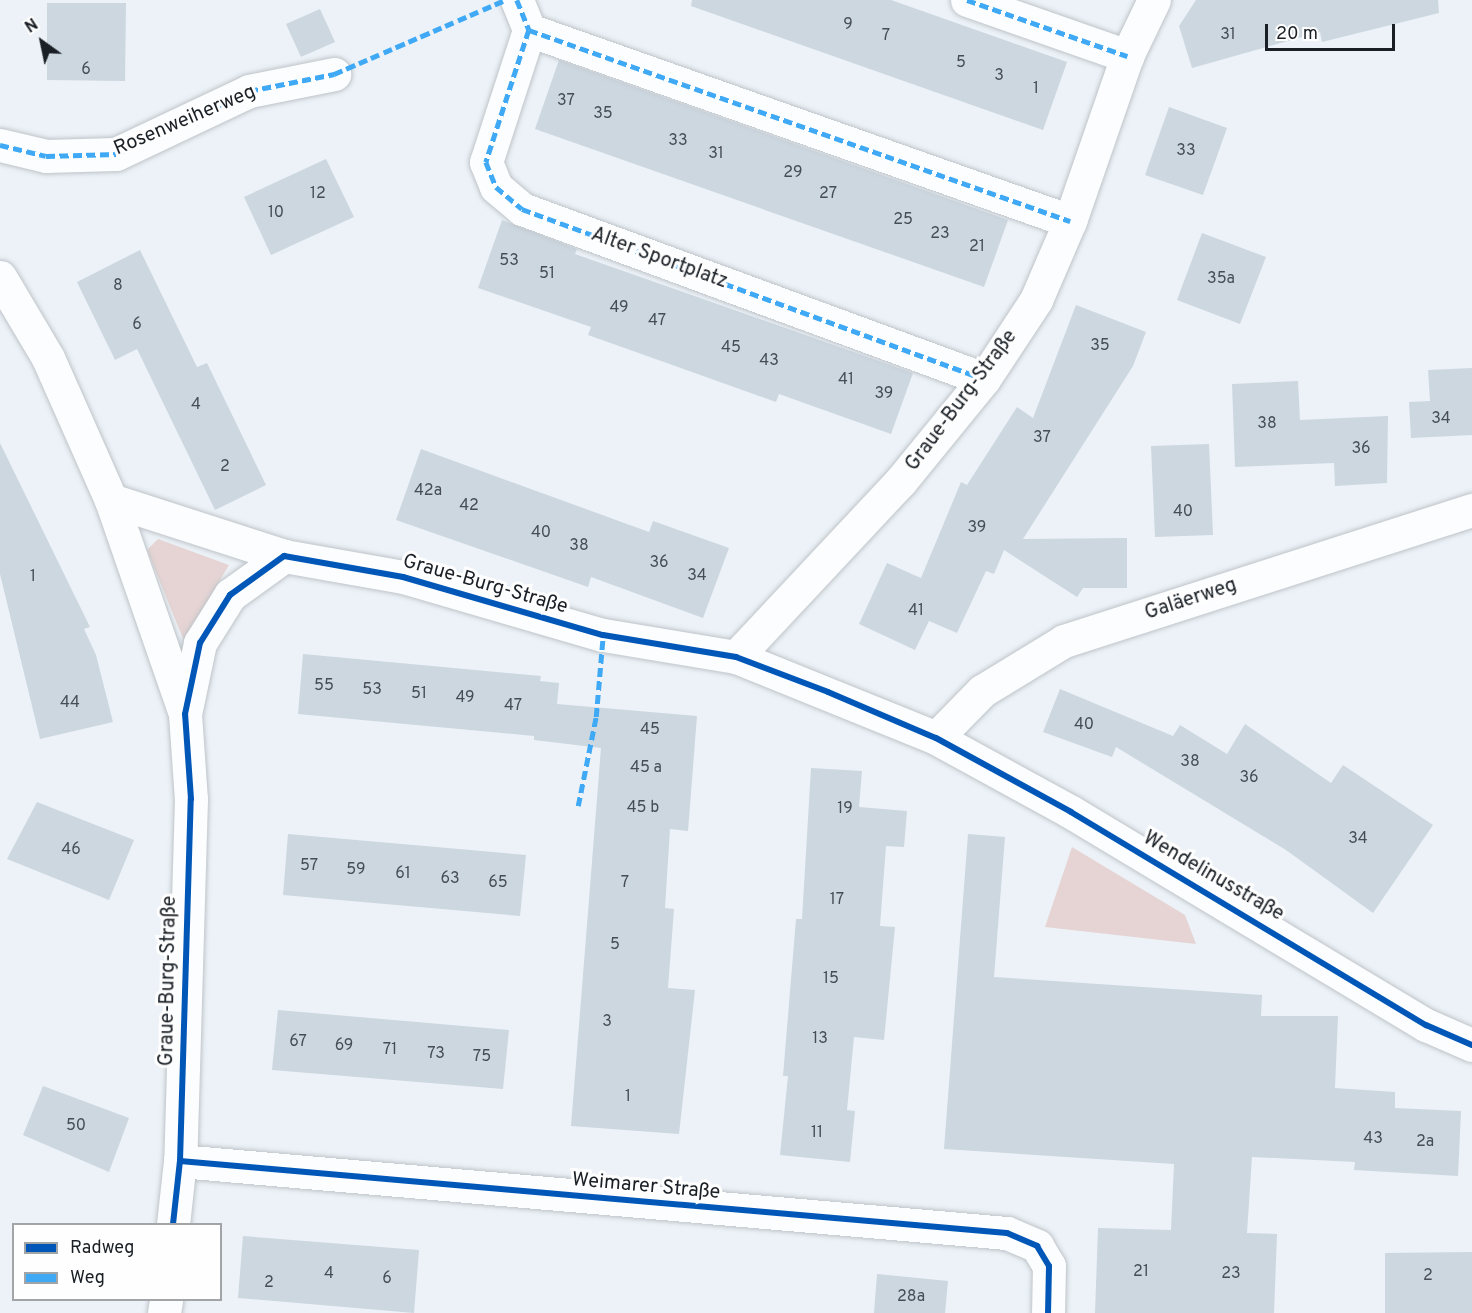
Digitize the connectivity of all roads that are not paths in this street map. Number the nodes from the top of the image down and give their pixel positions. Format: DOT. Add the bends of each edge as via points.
graph roads {
  1 [pos="517,0"];
  2 [pos="967,0"];
  3 [pos="1154,0"];
  4 [pos="529,30"];
  5 [pos="1126,56"];
  6 [pos="334,74"];
  7 [pos="0,145"];
  8 [pos="1070,221"];
  9 [pos="0,277"];
  10 [pos="984,379"];
  11 [pos="111,500"];
  12 [pos="1472,510"];
  13 [pos="284,556"];
  14 [pos="736,657"];
  15 [pos="185,714"];
  16 [pos="936,738"];
  17 [pos="1472,1045"];
  18 [pos="180,1161"];
  19 [pos="173,1223"];
  20 [pos="1048,1313"];
  1 -- 4 [label="street"];
  2 -- 5 [label="street"];
  3 -- 5 [label="street, Graue-Burg-Straße"];
  4 -- 8 [label="street"];
  4 -- 10 [label="street, Alter Sportplatz" via="486,162 496,187 522,209"];
  5 -- 8 [label="street, Graue-Burg-Straße"];
  6 -- 7 [label="street, Rosenweiherweg" via="249,91 116,154 46,156"];
  8 -- 10 [label="street, Graue-Burg-Straße" via="1036,300"];
  9 -- 11 [label="street" via="48,358"];
  10 -- 14 [label="street, Graue-Burg-Straße" via="900,482"];
  11 -- 13 [label="street"];
  11 -- 15 [label="street, Graue-Burg-Straße"];
  12 -- 16 [label="street, Galäerweg" via="1064,641 982,691"];
  13 -- 14 [label="street, Graue-Burg-Straße" via="402,577 603,635"];
  13 -- 15 [label="street, Graue-Burg-Straße" via="230,595 200,643"];
  14 -- 16 [label="street, Graue-Burg-Straße"];
  15 -- 18 [label="street, Graue-Burg-Straße" via="191,799"];
  16 -- 17 [label="street, Wendelinusstraße" via="1071,812 1426,1025"];
  18 -- 19 [label="street, Graue-Burg-Straße"];
  18 -- 20 [label="street, Weimarer Straße" via="1007,1233 1038,1246 1049,1266"];
}
